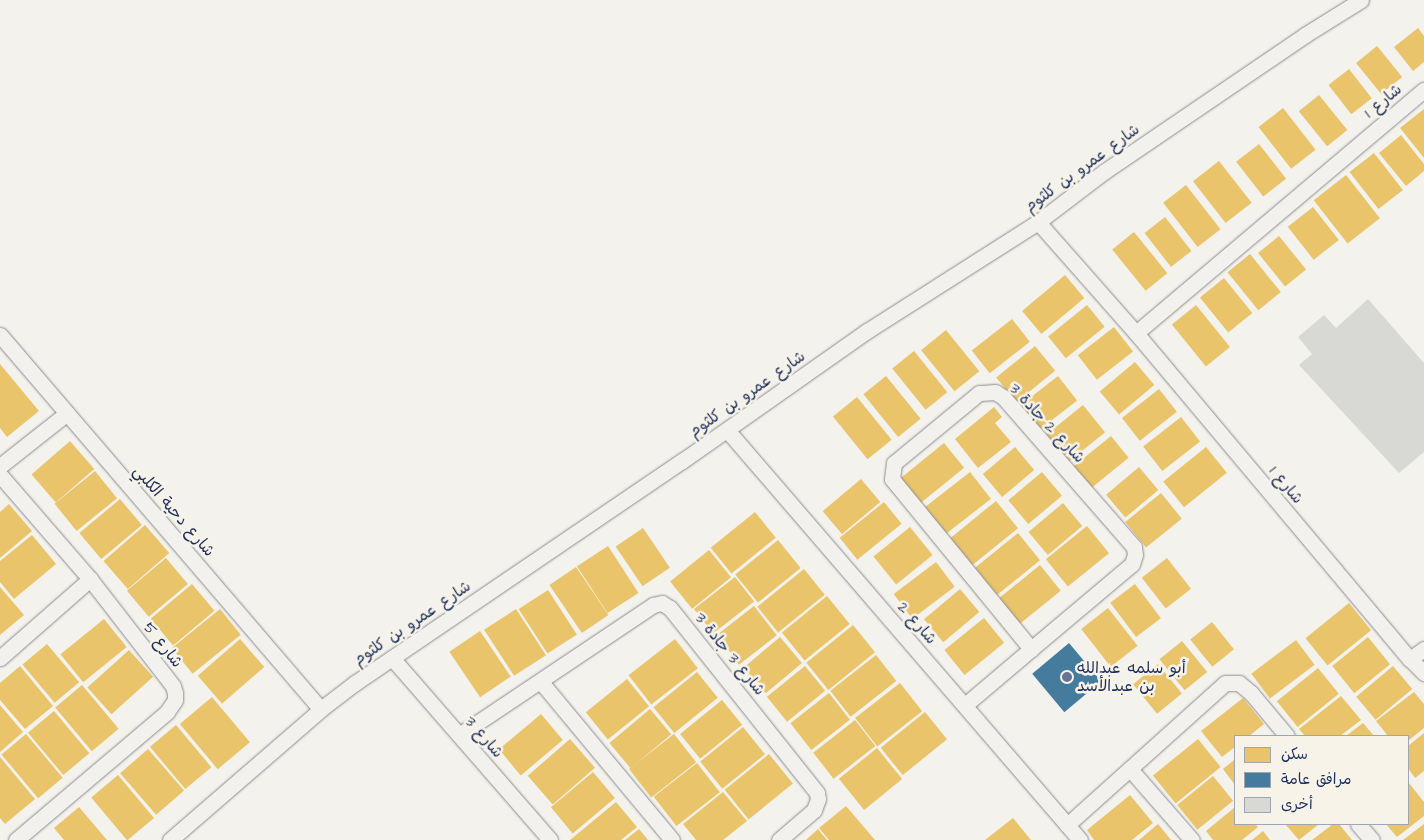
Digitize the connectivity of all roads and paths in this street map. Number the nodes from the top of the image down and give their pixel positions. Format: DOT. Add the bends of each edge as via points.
graph roads {
  1 [pos="1360,0"];
  2 [pos="1424,90"];
  3 [pos="1038,222"];
  4 [pos="1136,332"];
  5 [pos="0,335"];
  6 [pos="5,351"];
  7 [pos="67,413"];
  8 [pos="727,430"];
  9 [pos="0,466"];
  10 [pos="0,476"];
  11 [pos="90,579"];
  12 [pos="1031,649"];
  13 [pos="1424,649"];
  14 [pos="0,658"];
  15 [pos="392,658"];
  16 [pos="1410,659"];
  17 [pos="1424,673"];
  18 [pos="541,682"];
  19 [pos="965,705"];
  20 [pos="321,710"];
  21 [pos="459,735"];
  22 [pos="1285,735"];
  23 [pos="1130,770"];
  24 [pos="1067,825"];
  25 [pos="1359,825"];
  26 [pos="16,840"];
  27 [pos="170,840"];
  28 [pos="550,840"];
  29 [pos="672,840"];
  30 [pos="778,840"];
  31 [pos="1080,840"];
  32 [pos="1192,840"];
  33 [pos="1372,840"];
  1 -- 3 [label="street, شارع عمرو بن كلثوم" via="1105,171"];
  2 -- 4 [label="street, شارع 1"];
  3 -- 4 [label="street, شارع 1"];
  3 -- 8 [label="street, شارع عمرو بن كلثوم" via="867,331"];
  4 -- 16 [label="street, شارع 1"];
  5 -- 6 [label="street, شارع دحية الكلبي"];
  6 -- 7 [label="street, شارع دحية الكلبي"];
  7 -- 9 [label="street"];
  7 -- 20 [label="street, شارع دحية الكلبي"];
  8 -- 15 [label="street, شارع عمرو بن كلثوم"];
  8 -- 19 [label="street, شارع 2"];
  10 -- 11 [label="street, شارع 5"];
  11 -- 14 [label="street"];
  11 -- 26 [label="street, شارع 5" via="173,686 175,700 167,712"];
  12 -- 12 [label="street, شارع 2 جادة 3" via="1132,564 1135,551 1003,397 995,392 979,394 894,463 892,479"];
  12 -- 19 [label="street, شارع 2 جادة 3"];
  13 -- 16 [label="street"];
  15 -- 20 [label="street, شارع عمرو بن كلثوم"];
  15 -- 21 [label="street, شارع 3"];
  16 -- 17 [label="street, شارع 1"];
  18 -- 21 [label="street, شارع 3 جادة 3"];
  18 -- 29 [label="street"];
  18 -- 30 [label="street, شارع 3 جادة 3" via="653,604 666,605 818,793 814,810"];
  19 -- 24 [label="street, شارع 2"];
  20 -- 27 [label="street, شارع عمرو بن كلثوم"];
  21 -- 28 [label="street, شارع 3"];
  22 -- 23 [label="street" via="1251,693 1239,683 1225,683"];
  23 -- 24 [label="street"];
  23 -- 32 [label="street"];
  24 -- 31 [label="street, شارع 2"];
  25 -- 33 [label="street"];
}
